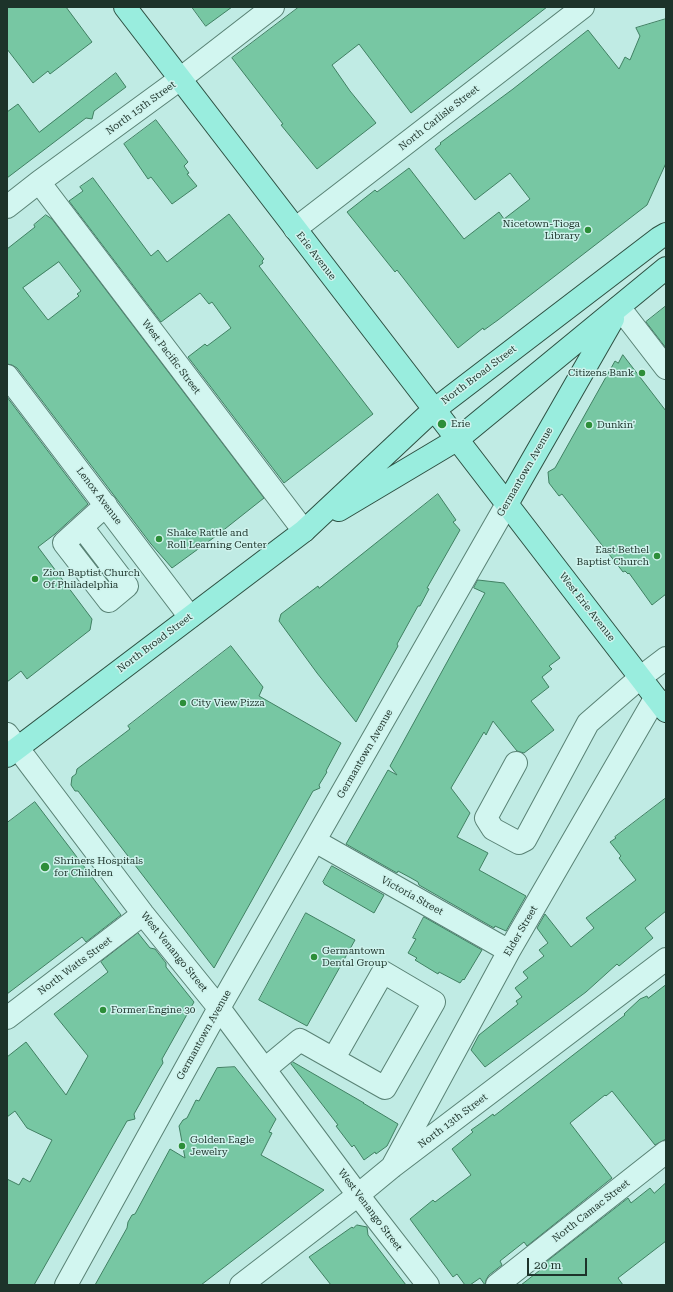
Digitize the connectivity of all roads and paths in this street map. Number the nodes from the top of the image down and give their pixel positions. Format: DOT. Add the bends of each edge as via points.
graph roads {
  1 [pos="125,7"];
  2 [pos="273,7"];
  3 [pos="583,7"];
  4 [pos="180,79"];
  5 [pos="39,182"];
  6 [pos="7,208"];
  7 [pos="295,229"];
  8 [pos="664,232"];
  9 [pos="666,268"];
  10 [pos="619,307"];
  11 [pos="666,368"];
  12 [pos="7,376"];
  13 [pos="434,409"];
  14 [pos="458,439"];
  15 [pos="507,504"];
  16 [pos="106,505"];
  17 [pos="82,527"];
  18 [pos="304,531"];
  19 [pos="190,617"];
  20 [pos="666,658"];
  21 [pos="641,677"];
  22 [pos="661,705"];
  23 [pos="11,746"];
  24 [pos="516,763"];
  25 [pos="315,841"];
  26 [pos="143,914"];
  27 [pos="509,951"];
  28 [pos="666,959"];
  29 [pos="219,1008"];
  30 [pos="7,1018"];
  31 [pos="334,1058"];
  32 [pos="265,1069"];
  33 [pos="666,1152"];
  34 [pos="392,1167"];
  35 [pos="358,1195"];
  36 [pos="66,1285"];
  37 [pos="241,1285"];
  38 [pos="428,1285"];
  39 [pos="497,1285"];
  1 -- 4 [label="main road, Erie Avenue"];
  2 -- 4 [label="street, North 15th Street"];
  3 -- 7 [label="street, North Carlisle Street"];
  4 -- 5 [label="street, North 15th Street"];
  4 -- 7 [label="main road, Erie Avenue"];
  5 -- 6 [label="street, North 15th Street"];
  5 -- 18 [label="street, West Pacific Street"];
  7 -- 13 [label="main road, Erie Avenue"];
  8 -- 10 [label="main road, Germantown Avenue"];
  8 -- 13 [label="main road, North Broad Street"];
  9 -- 10 [label="main road, North Broad Street"];
  10 -- 11 [label="street"];
  10 -- 14 [label="main road, North Broad Street"];
  10 -- 15 [label="main road, Germantown Avenue"];
  12 -- 16 [label="street, Lenox Avenue"];
  13 -- 14 [label="main road, Erie Avenue"];
  13 -- 18 [label="main road, North Broad Street"];
  14 -- 15 [label="main road, Erie Avenue"];
  14 -- 18 [label="main road, North Broad Street"];
  15 -- 21 [label="main road, West Erie Avenue"];
  15 -- 25 [label="street, Germantown Avenue"];
  16 -- 17 [label="street"];
  16 -- 19 [label="street, Lenox Avenue"];
  18 -- 19 [label="main road, North Broad Street"];
  19 -- 23 [label="main road, North Broad Street"];
  20 -- 21 [label="street"];
  21 -- 22 [label="main road, West Erie Avenue"];
  21 -- 24 [label="street" via="588,723 525,840 519,843 493,829 486,818"];
  22 -- 27 [label="street, Elder Street" via="653,702"];
  23 -- 26 [label="street, West Venango Street"];
  25 -- 27 [label="street, Victoria Street"];
  25 -- 29 [label="street, Germantown Avenue"];
  26 -- 29 [label="street, West Venango Street"];
  26 -- 30 [label="street, North Watts Street"];
  27 -- 34 [label="street, Elder Street"];
  28 -- 34 [label="street, North 13th Street"];
  29 -- 32 [label="street, West Venango Street"];
  29 -- 36 [label="street, Germantown Avenue"];
  31 -- 31 [label="street" via="383,972 434,1002 385,1088"];
  31 -- 32 [label="street" via="300,1040"];
  32 -- 35 [label="street, West Venango Street"];
  33 -- 39 [label="street, North Camac Street"];
  34 -- 35 [label="street, North 13th Street"];
  35 -- 37 [label="street, North 13th Street"];
  35 -- 38 [label="street, West Venango Street"];
}
